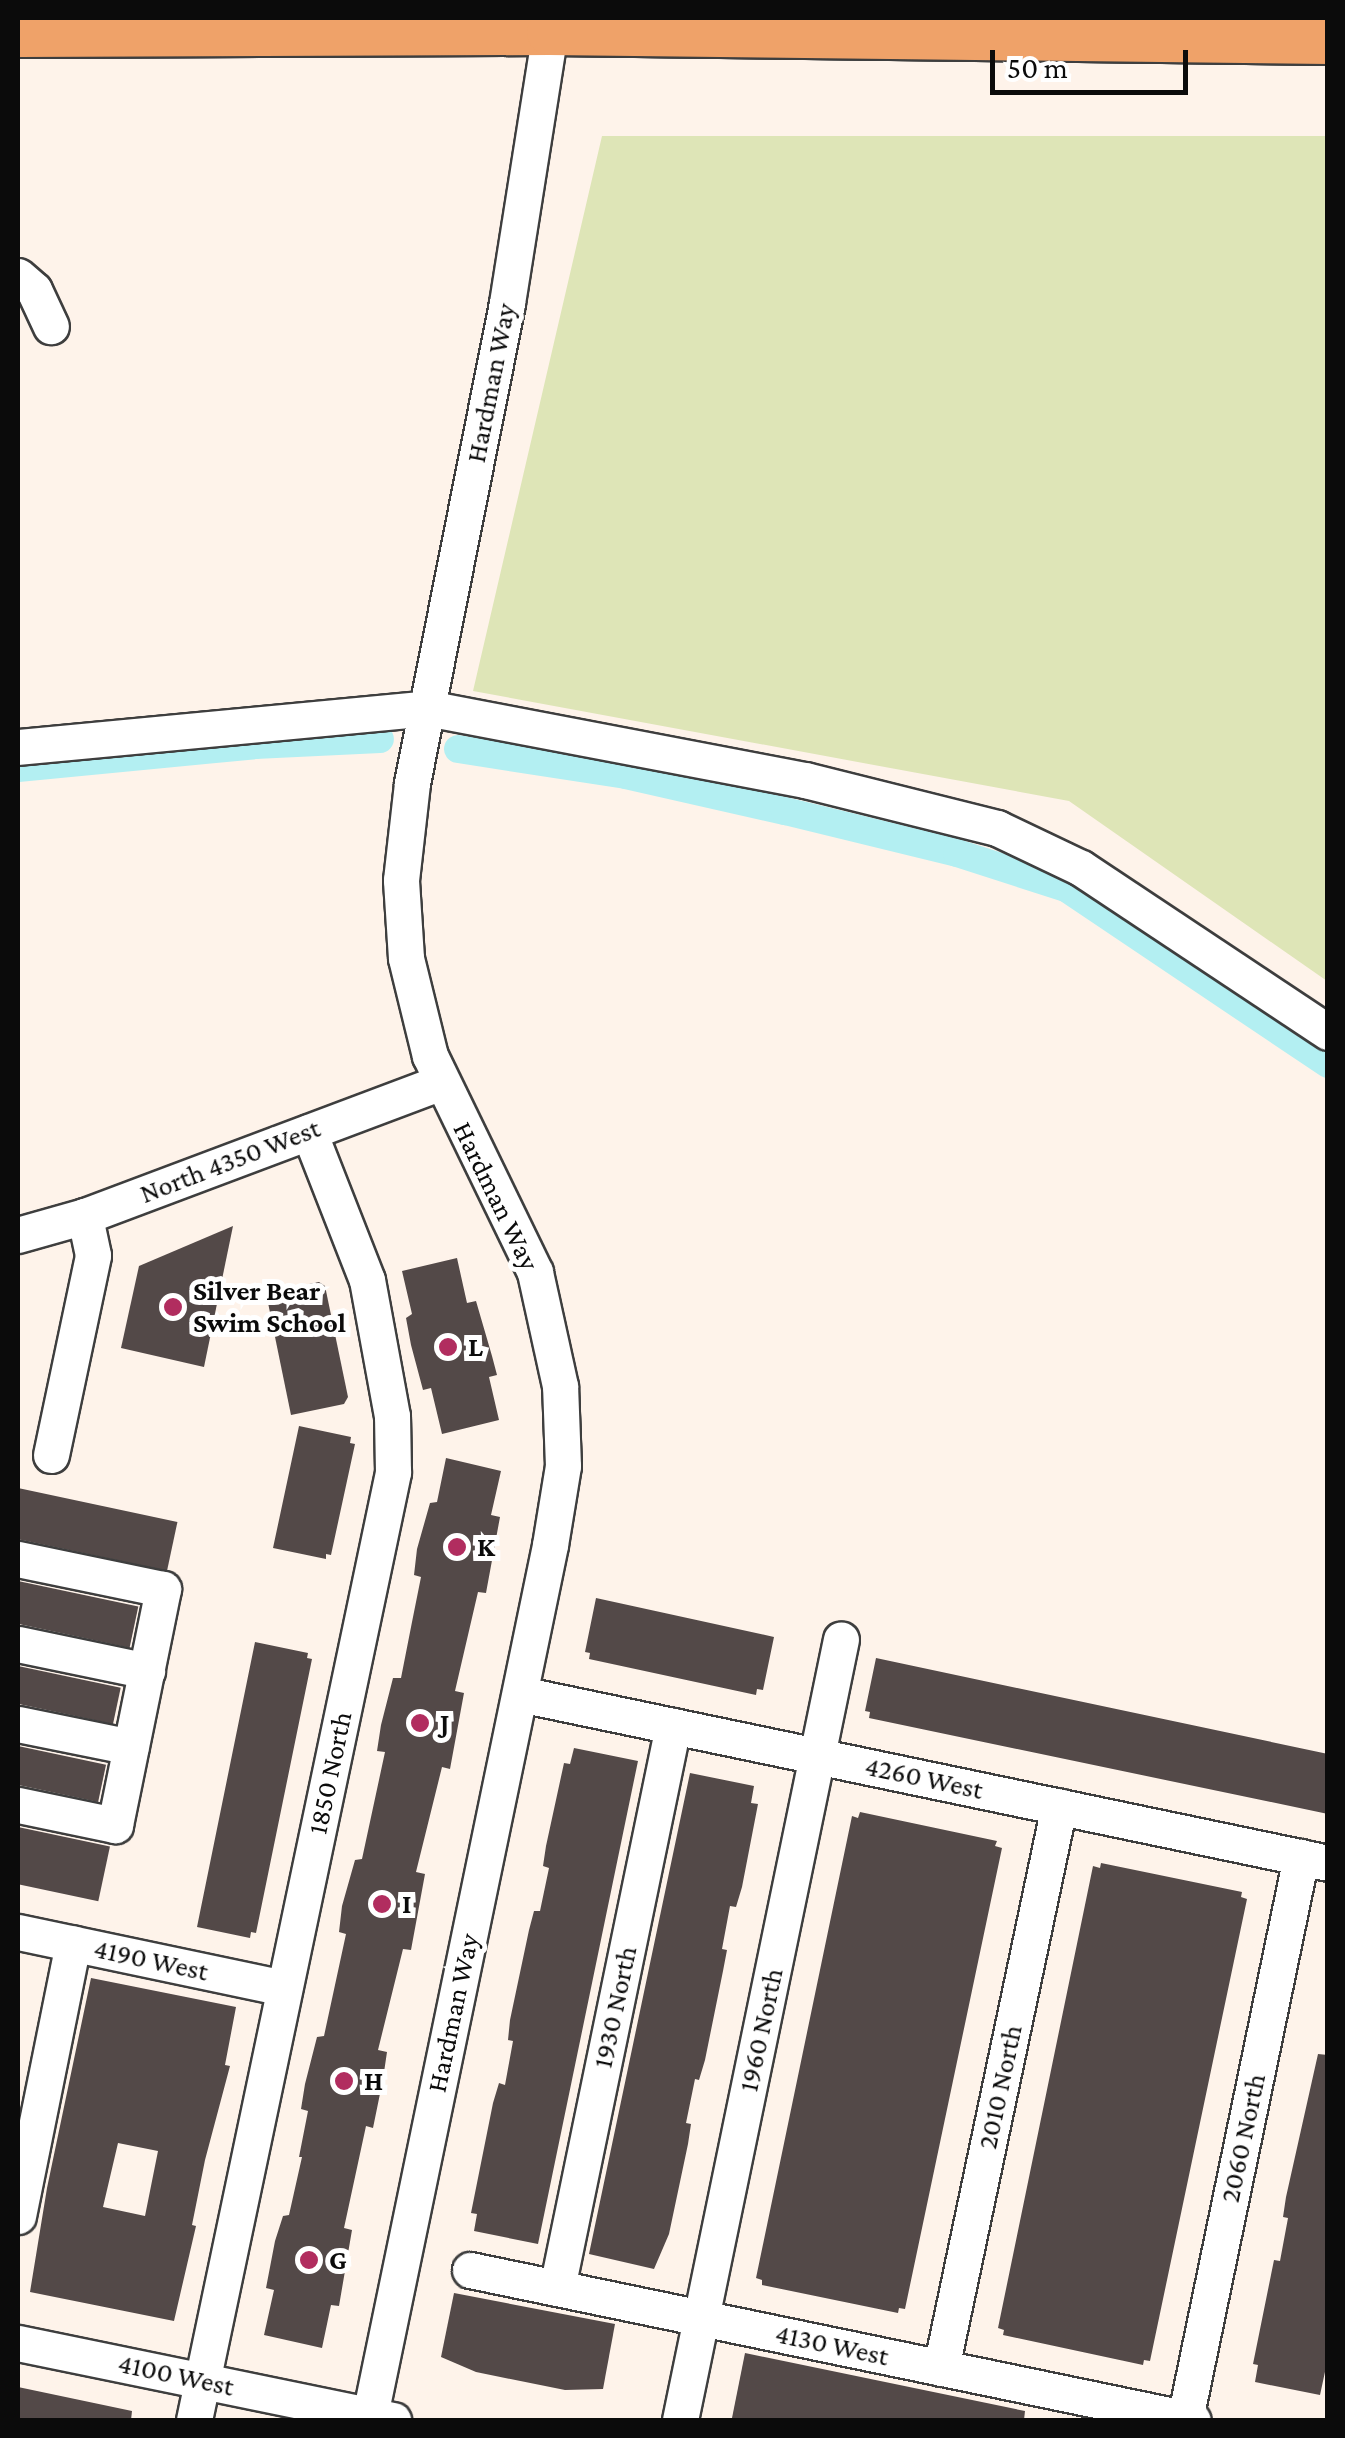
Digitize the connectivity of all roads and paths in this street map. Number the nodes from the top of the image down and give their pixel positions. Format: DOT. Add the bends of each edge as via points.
graph roads {
  1 [pos="551,25"];
  2 [pos="18,34"];
  3 [pos="1328,41"];
  4 [pos="18,276"];
  5 [pos="51,326"];
  6 [pos="427,708"];
  7 [pos="18,747"];
  8 [pos="1328,1032"];
  9 [pos="441,1082"];
  10 [pos="309,1132"];
  11 [pos="84,1216"];
  12 [pos="18,1235"];
  13 [pos="51,1455"];
  14 [pos="18,1559"];
  15 [pos="841,1639"];
  16 [pos="18,1644"];
  17 [pos="146,1671"];
  18 [pos="520,1694"];
  19 [pos="18,1724"];
  20 [pos="673,1726"];
  21 [pos="131,1747"];
  22 [pos="817,1756"];
  23 [pos="18,1805"];
  24 [pos="1058,1806"];
  25 [pos="1314,1860"];
  26 [pos="18,1932"];
  27 [pos="73,1944"];
  28 [pos="284,1988"];
  29 [pos="18,2216"];
  30 [pos="470,2270"];
  31 [pos="557,2288"];
  32 [pos="701,2318"];
  33 [pos="18,2343"];
  34 [pos="942,2368"];
  35 [pos="202,2381"];
  36 [pos="377,2419"];
  37 [pos="194,2420"];
  38 [pos="680,2420"];
  39 [pos="1189,2420"];
  1 -- 2 [label="main road"];
  1 -- 3 [label="main road"];
  1 -- 6 [label="street, Hardman Way" via="506,303"];
  4 -- 5 [label="street" via="34,290"];
  6 -- 7 [label="street"];
  6 -- 8 [label="street" via="805,780 998,828 1081,868"];
  6 -- 9 [label="street, Hardman Way" via="404,834 402,916 412,992"];
  9 -- 10 [label="street, North 4350 West"];
  9 -- 18 [label="street, Hardman Way" via="536,1272 560,1386 561,1483"];
  10 -- 11 [label="street, North 4350 West"];
  10 -- 28 [label="street, 1850 North" via="367,1280 395,1455"];
  11 -- 12 [label="street, North 4350 West"];
  11 -- 13 [label="street" via="93,1255"];
  14 -- 17 [label="street" via="164,1589"];
  15 -- 22 [label="street, 1960 North"];
  16 -- 17 [label="street"];
  17 -- 21 [label="street"];
  18 -- 20 [label="street, 4260 West"];
  18 -- 36 [label="street, Hardman Way"];
  19 -- 21 [label="street"];
  20 -- 22 [label="street, 4260 West"];
  20 -- 31 [label="street, 1930 North"];
  21 -- 23 [label="street" via="115,1825"];
  22 -- 24 [label="street, 4260 West"];
  22 -- 32 [label="street, 1960 North"];
  24 -- 25 [label="street, 4260 West"];
  24 -- 34 [label="street, 2010 North"];
  25 -- 39 [label="street, 2060 North"];
  26 -- 27 [label="street, 4190 West"];
  27 -- 28 [label="street, 4190 West"];
  27 -- 29 [label="street"];
  28 -- 35 [label="street, 1850 North"];
  30 -- 31 [label="street, 4130 West"];
  31 -- 32 [label="street, 4130 West"];
  32 -- 34 [label="street, 4130 West"];
  32 -- 38 [label="street, 1960 North"];
  33 -- 35 [label="street, 4100 West"];
  34 -- 39 [label="street, 4130 West"];
  35 -- 36 [label="street, 4100 West"];
  35 -- 37 [label="street, 1850 North"];
}
